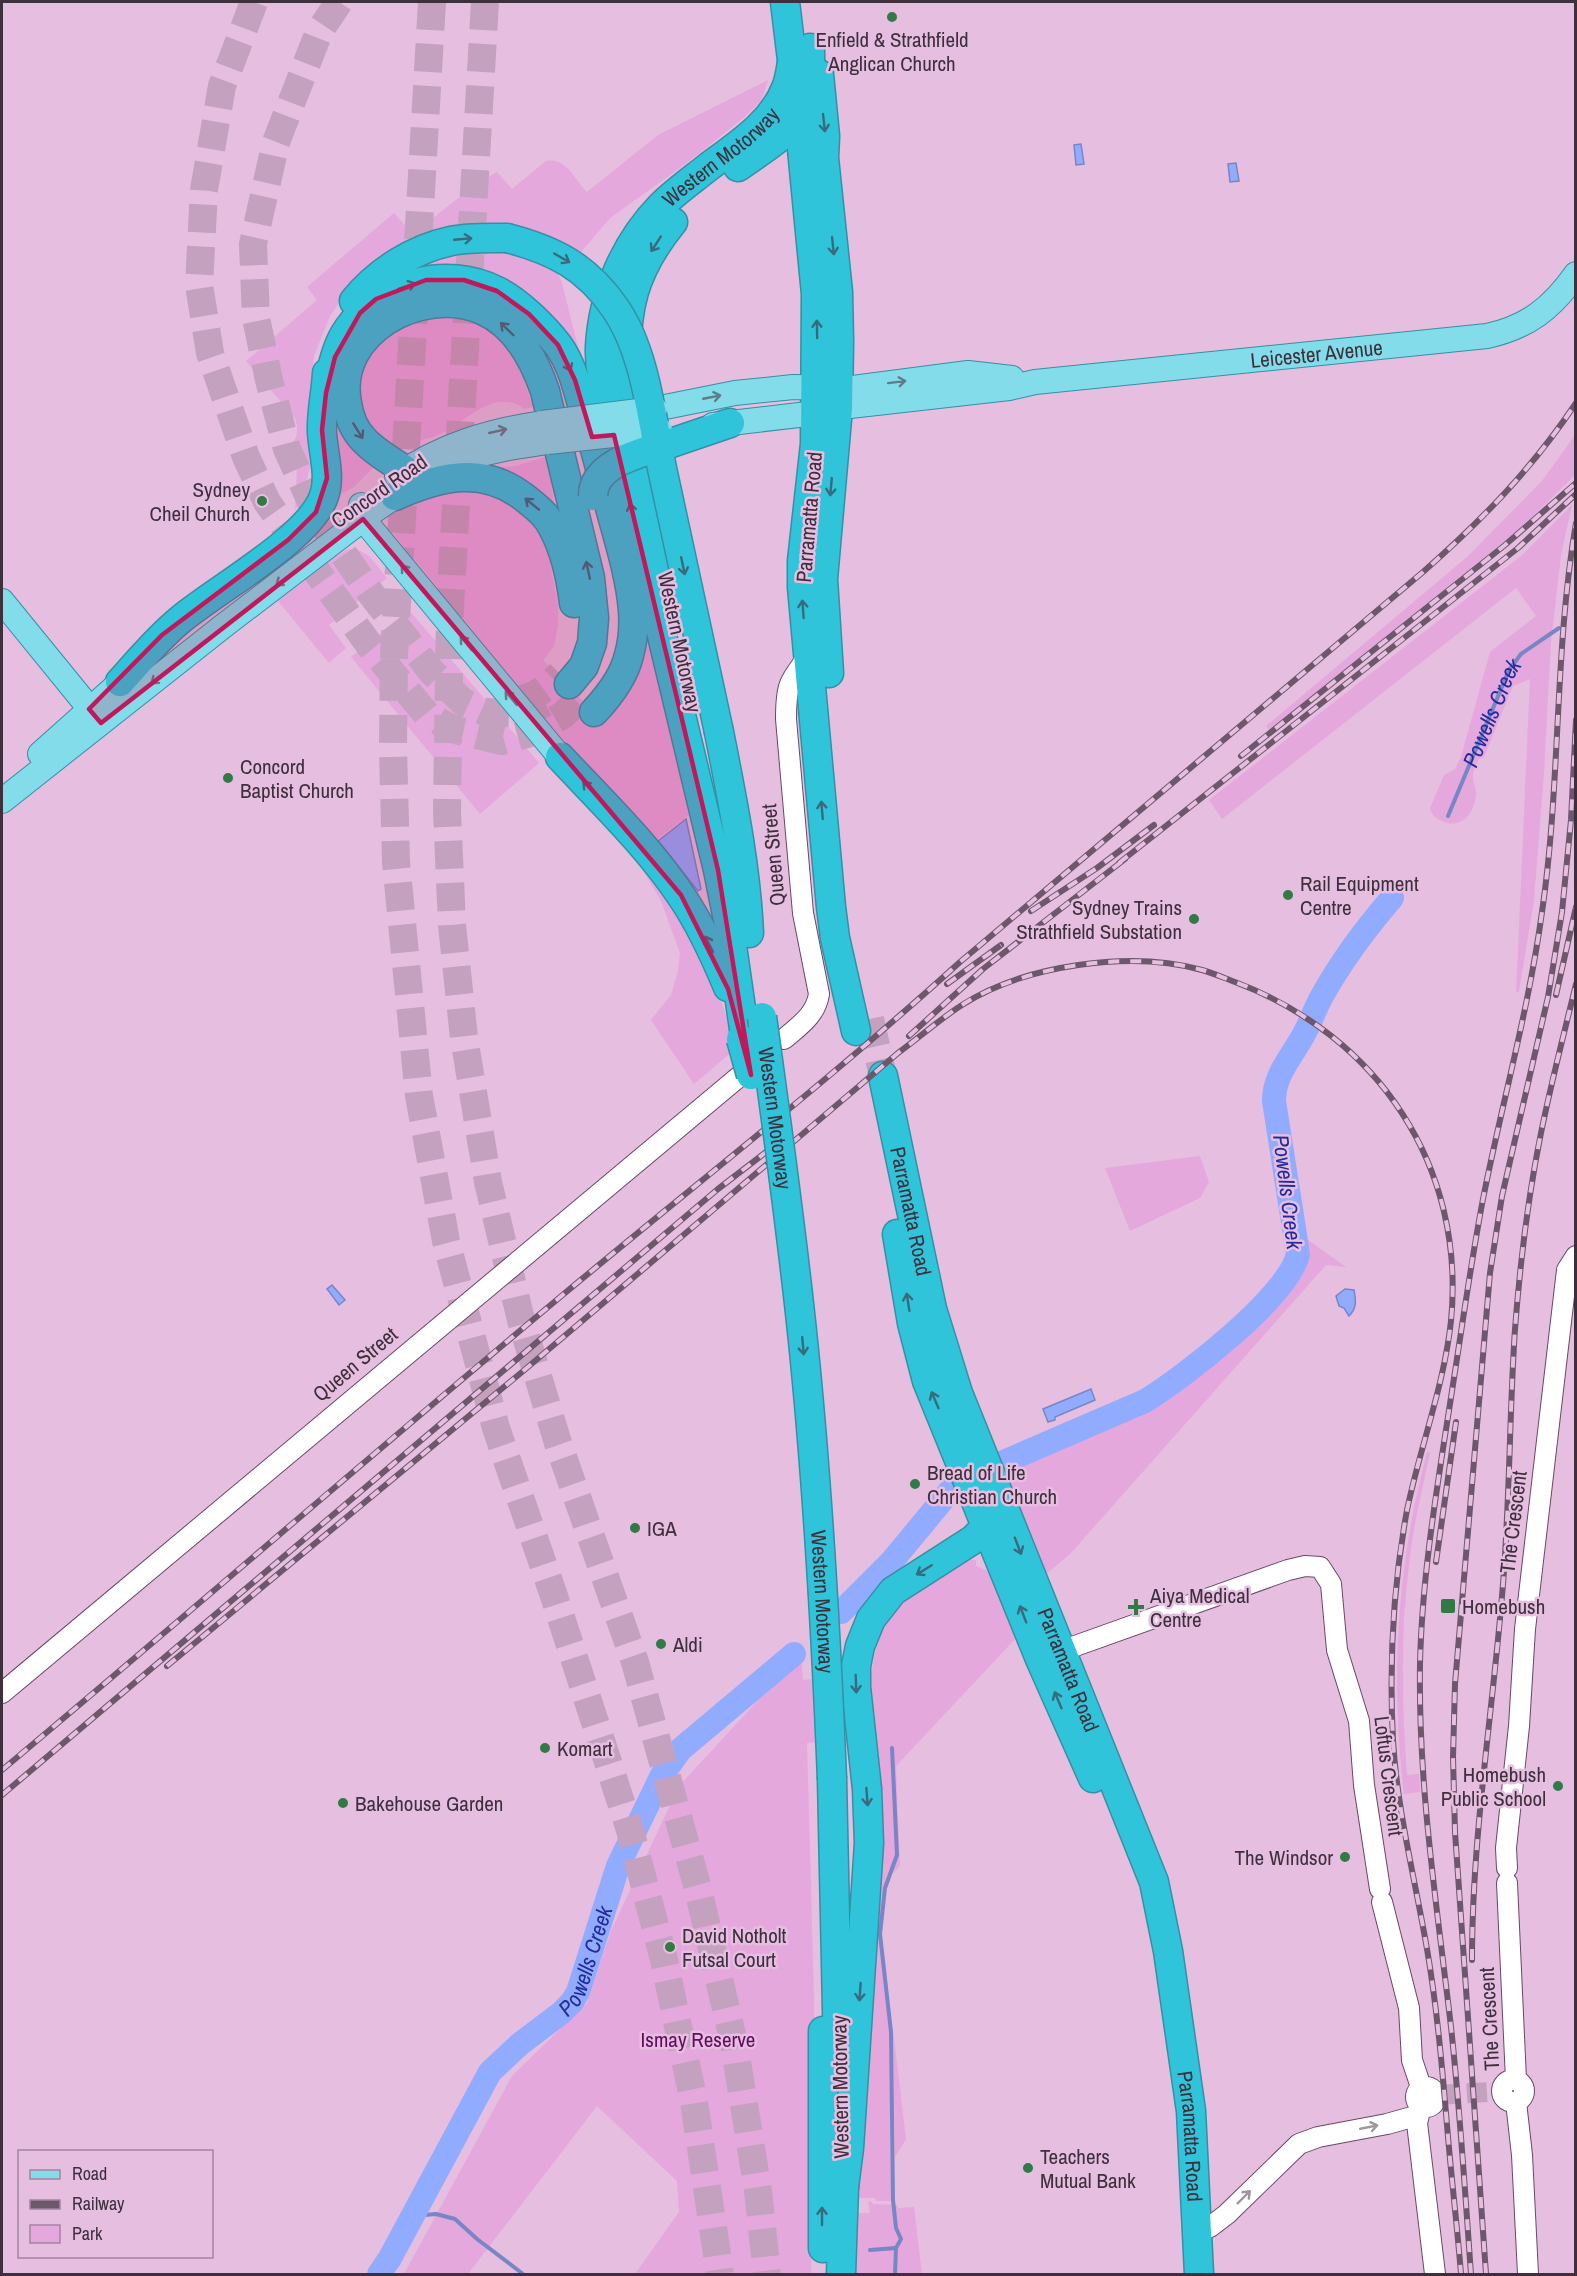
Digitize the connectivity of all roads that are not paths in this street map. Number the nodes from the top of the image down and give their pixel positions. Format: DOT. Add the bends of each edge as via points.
graph roads {
  1 [pos="785,2"];
  2 [pos="804,2"];
  3 [pos="802,53"];
  4 [pos="800,117"];
  5 [pos="1575,274"];
  6 [pos="326,393"];
  7 [pos="827,399"];
  8 [pos="730,423"];
  9 [pos="663,427"];
  10 [pos="400,483"];
  11 [pos="362,521"];
  12 [pos="2,601"];
  13 [pos="808,657"];
  14 [pos="120,682"];
  15 [pos="576,692"];
  16 [pos="95,716"];
  17 [pos="560,757"];
  18 [pos="2,785"];
  19 [pos="2,801"];
  20 [pos="749,933"];
  21 [pos="750,1031"];
  22 [pos="784,1039"];
  23 [pos="746,1075"];
  24 [pos="1575,1241"];
  25 [pos="1575,1255"];
  26 [pos="958,1393"];
  27 [pos="988,1527"];
  28 [pos="1050,1655"];
  29 [pos="2,1693"];
  30 [pos="824,1779"];
  31 [pos="1427,2100"];
  32 [pos="844,2187"];
  33 [pos="1197,2229"];
  34 [pos="822,2274"];
  35 [pos="841,2274"];
  36 [pos="1180,2274"];
  37 [pos="1199,2274"];
  38 [pos="1435,2274"];
  39 [pos="1528,2274"];
  1 -- 3 [label="highway, Parramatta Road"];
  2 -- 3 [label="highway, Parramatta Road"];
  3 -- 4 [label="highway, Western Motorway" via="810,89"];
  3 -- 7 [label="highway, Parramatta Road, one-way" via="818,70 838,292"];
  21 -- 3 [label="highway, Western Motorway, one-way" via="718,870 603,387 600,346 608,299 629,249 661,206 768,117"];
  7 -- 4 [label="highway, Parramatta Road, one-way"];
  4 -- 20 [label="highway, Western Motorway, one-way" via="692,204 664,233 632,294 626,335 627,372 669,599"];
  5 -- 7 [label="main road, Leicester Avenue" via="1553,304 1523,324 1495,334 1035,382 968,373 853,388"];
  6 -- 14 [label="highway" via="322,430 327,478 325,495 316,512 288,540 162,635"];
  6 -- 15 [label="highway, one-way" via="335,357 360,313 376,299 426,280 464,280 497,291 529,314 558,345 575,380 598,459 633,609 629,656 608,697"];
  6 -- 20 [label="highway, one-way, bridge" via="327,364 336,329 346,311 377,278 414,254 452,240 507,238 548,251 578,268 603,292 632,342 648,399 719,732 746,892"];
  7 -- 8 [label="main road"];
  9 -- 7 [label="main road, Concord Road, one-way" via="735,393"];
  13 -- 7 [label="highway, Parramatta Road, one-way" via="802,561 816,444"];
  7 -- 13 [label="highway, Parramatta Road, one-way" via="823,602 863,1025 835,938"];
  8 -- 9 [label="highway"];
  9 -- 10 [label="main road, Concord Road, bridge" via="545,432 509,448 468,457"];
  9 -- 15 [label="highway, bridge" via="595,482 593,496 614,600 612,646 593,686"];
  10 -- 11 [label="main road, Concord Road"];
  15 -- 10 [label="highway, one-way" via="569,658 575,603 561,545 540,510 495,481 468,477"];
  15 -- 10 [label="highway, one-way" via="592,643 590,578 545,391 536,364 517,338 482,310 458,303 416,306 376,327 352,358 345,396 354,427"];
  11 -- 14 [label="main road, Concord Road" via="314,538 219,602"];
  11 -- 16 [label="main road, Concord Road, one-way" via="222,627"];
  17 -- 11 [label="main road, one-way"];
  12 -- 16 [label="main road"];
  13 -- 22 [label="street, Queen Street" via="791,679 786,719 802,913 819,994 814,1012"];
  14 -- 16 [label="main road, Concord Road"];
  16 -- 18 [label="main road, Concord Road"];
  16 -- 19 [label="main road, Concord Road"];
  21 -- 17 [label="highway, one-way" via="681,895"];
  20 -- 21 [label="highway, Western Motorway"];
  21 -- 23 [label="highway, Western Motorway, bridge"];
  21 -- 30 [label="highway, Western Motorway, one-way, bridge" via="788,1206 806,1373 827,1655"];
  23 -- 29 [label="street, Queen Street"];
  23 -- 30 [label="highway, Western Motorway" via="777,1275"];
  24 -- 25 [label="street, The Crescent"];
  25 -- 39 [label="street, The Crescent" via="1567,1270 1530,1582 1506,1848 1506,2092 1522,2155"];
  26 -- 27 [label="highway" via="967,1441 992,1512"];
  27 -- 26 [label="highway, Parramatta Road, one-way" via="927,1381 912,1323 876,1082 930,1302"];
  26 -- 28 [label="highway, Parramatta Road, one-way"];
  28 -- 27 [label="highway, Parramatta Road, one-way"];
  27 -- 32 [label="highway, one-way" via="893,1591 865,1630 856,1666 869,1817 869,1869"];
  28 -- 31 [label="street, Loftus Crescent" via="1288,1570 1320,1567 1331,1584 1337,1650 1359,1721 1364,1785 1381,1896 1409,2008 1413,2060"];
  28 -- 33 [label="highway, Parramatta Road" via="1154,1882 1191,2111"];
  36 -- 28 [label="highway, Parramatta Road, one-way" via="1173,2088 1140,1887 1122,1836 1075,1742"];
  30 -- 32 [label="highway, Western Motorway" via="839,2148"];
  34 -- 30 [label="highway, Western Motorway, one-way"];
  33 -- 31 [label="street, one-way" via="1210,2227 1227,2214 1299,2144 1386,2124"];
  31 -- 38 [label="street, Loftus Crescent" via="1417,2123"];
  32 -- 35 [label="highway, Western Motorway"];
  33 -- 37 [label="highway, Parramatta Road"];
}
